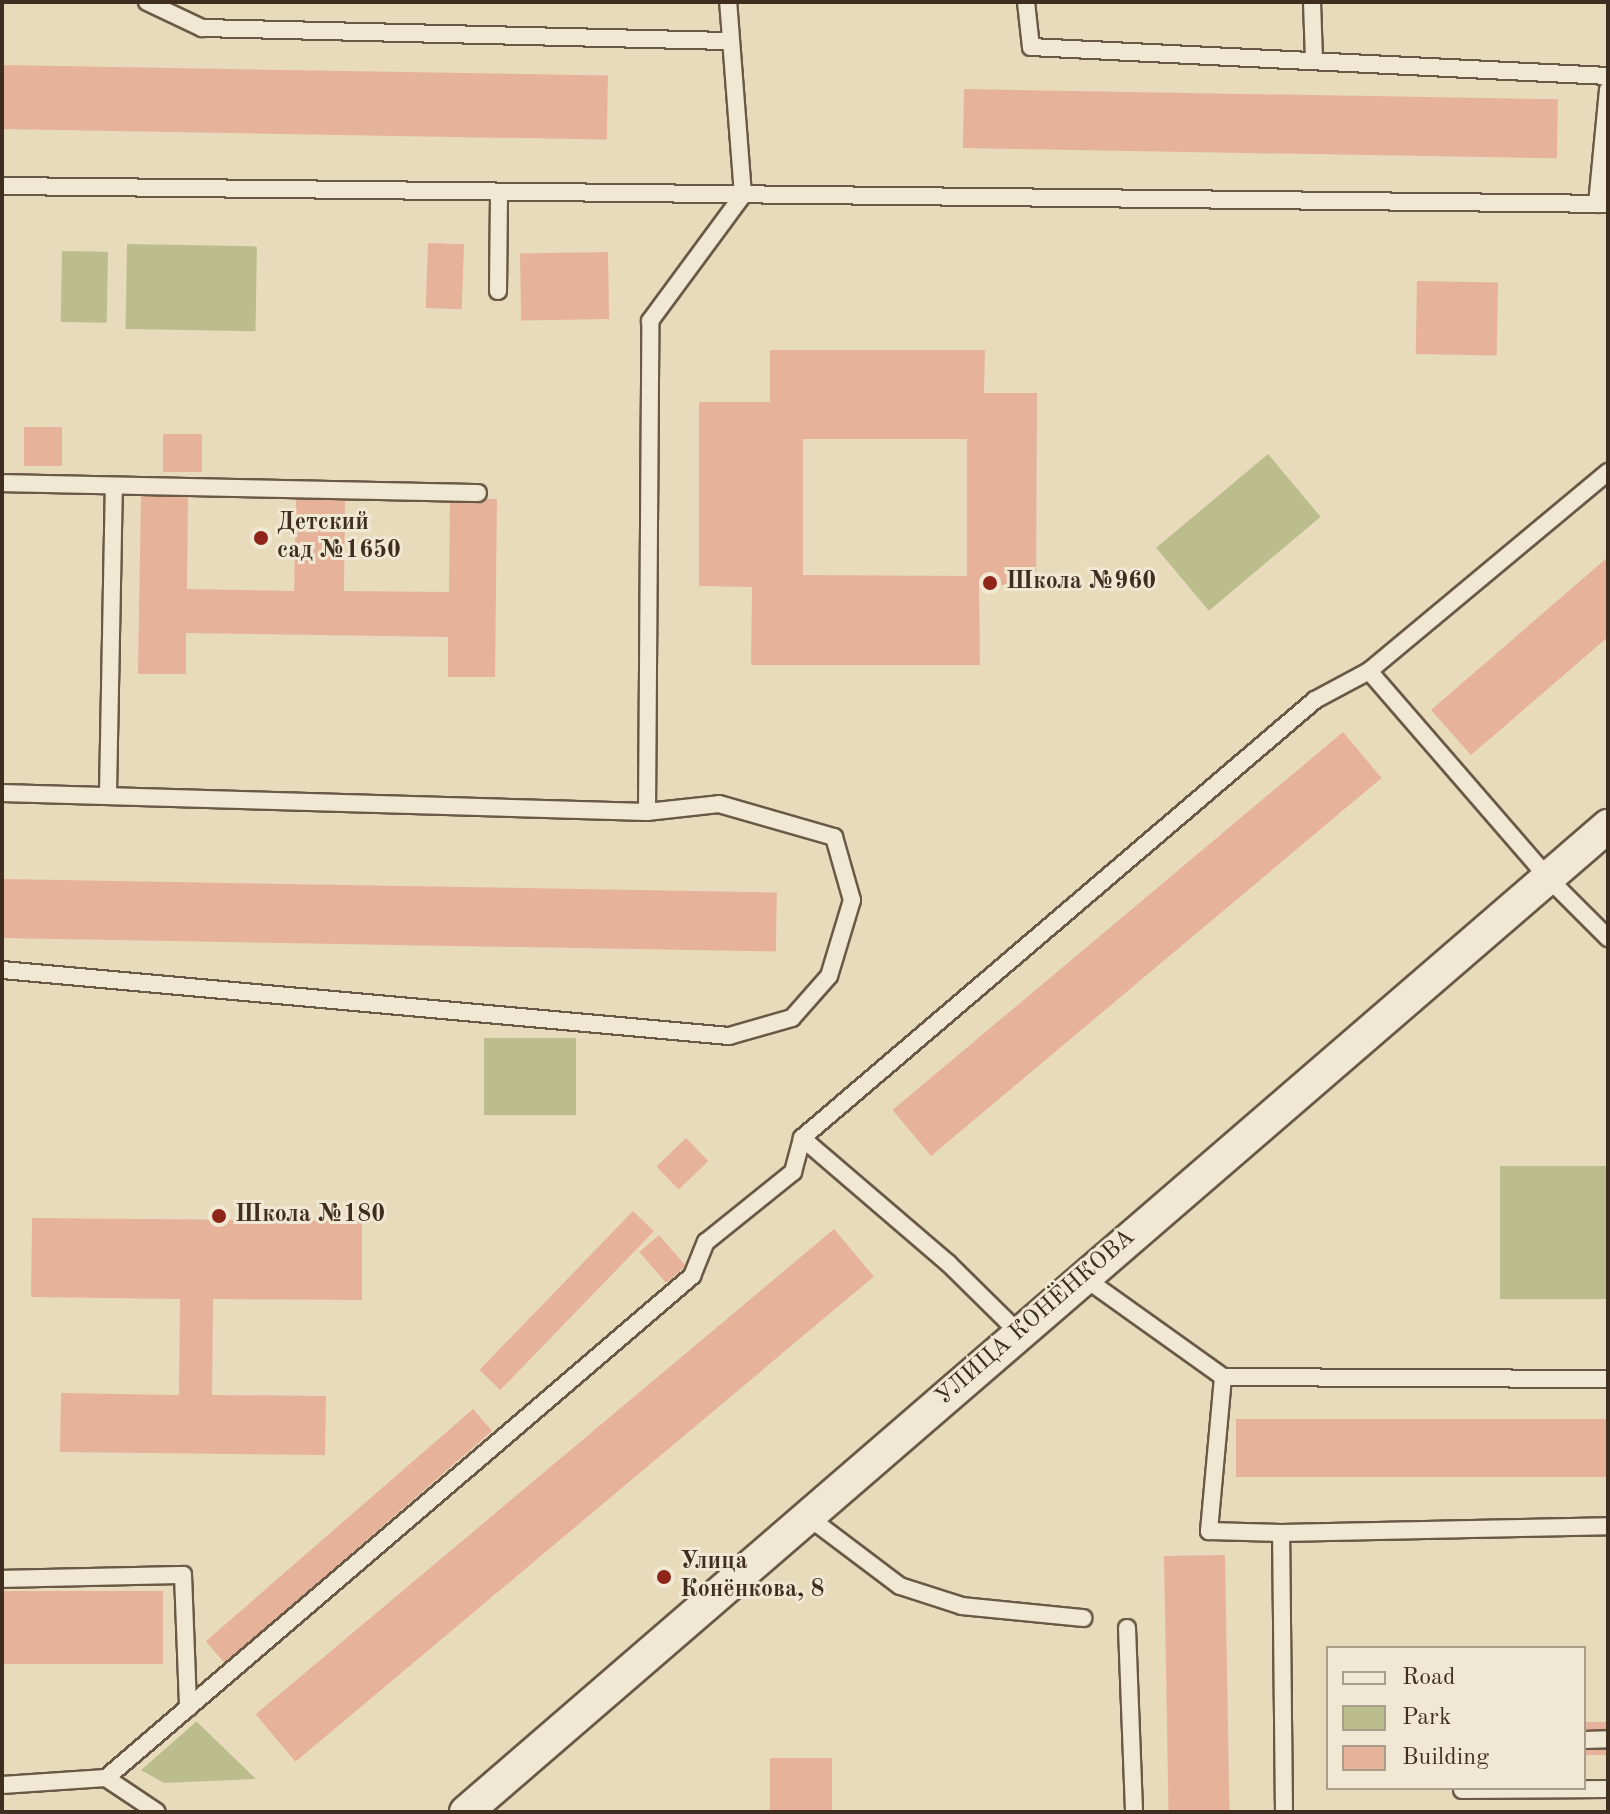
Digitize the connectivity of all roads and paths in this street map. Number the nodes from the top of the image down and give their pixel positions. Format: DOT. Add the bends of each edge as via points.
graph roads {
  1 [pos="147,2"];
  2 [pos="728,2"];
  3 [pos="1026,2"];
  4 [pos="1312,2"];
  5 [pos="728,41"];
  6 [pos="1314,58"];
  7 [pos="1608,76"];
  8 [pos="1608,90"];
  9 [pos="2,186"];
  10 [pos="499,192"];
  11 [pos="743,195"];
  12 [pos="1602,204"];
  13 [pos="498,291"];
  14 [pos="1608,472"];
  15 [pos="2,483"];
  16 [pos="114,488"];
  17 [pos="478,493"];
  18 [pos="1369,671"];
  19 [pos="108,792"];
  20 [pos="2,793"];
  21 [pos="647,812"];
  22 [pos="1608,826"];
  23 [pos="1548,878"];
  24 [pos="1608,938"];
  25 [pos="2,970"];
  26 [pos="802,1138"];
  27 [pos="1083,1277"];
  28 [pos="1019,1333"];
  29 [pos="1223,1377"];
  30 [pos="1608,1379"];
  31 [pos="807,1516"];
  32 [pos="1608,1526"];
  33 [pos="1281,1533"];
  34 [pos="2,1579"];
  35 [pos="1083,1618"];
  36 [pos="1127,1628"];
  37 [pos="188,1708"];
  38 [pos="1608,1739"];
  39 [pos="1586,1740"];
  40 [pos="106,1778"];
  41 [pos="2,1785"];
  42 [pos="1586,1789"];
  43 [pos="1608,1789"];
  44 [pos="157,1812"];
  45 [pos="466,1812"];
  46 [pos="1134,1812"];
  47 [pos="1284,1812"];
  1 -- 5 [label="lane" via="202,28"];
  2 -- 5 [label="lane"];
  3 -- 6 [label="lane" via="1031,47"];
  4 -- 6 [label="lane"];
  5 -- 11 [label="lane"];
  6 -- 7 [label="lane"];
  8 -- 12 [label="lane"];
  9 -- 10 [label="lane"];
  10 -- 11 [label="lane"];
  10 -- 13 [label="lane"];
  11 -- 12 [label="lane"];
  11 -- 21 [label="lane" via="650,321"];
  14 -- 18 [label="lane"];
  15 -- 16 [label="lane"];
  16 -- 17 [label="lane"];
  16 -- 19 [label="lane"];
  18 -- 23 [label="lane"];
  18 -- 26 [label="lane" via="1315,700"];
  19 -- 20 [label="lane"];
  19 -- 21 [label="lane"];
  21 -- 25 [label="lane" via="719,804 834,837 852,900 829,976 792,1018 729,1036"];
  22 -- 23 [label="street, УЛИЦА КОНЁНКОВА"];
  23 -- 24 [label="lane"];
  23 -- 27 [label="street, УЛИЦА КОНЁНКОВА"];
  26 -- 28 [label="lane" via="948,1263"];
  26 -- 37 [label="lane" via="793,1172 706,1242 692,1276"];
  27 -- 28 [label="street, УЛИЦА КОНЁНКОВА"];
  27 -- 29 [label="lane"];
  28 -- 31 [label="street, УЛИЦА КОНЁНКОВА"];
  29 -- 30 [label="lane"];
  29 -- 33 [label="lane" via="1209,1531"];
  31 -- 35 [label="lane" via="900,1586 962,1606"];
  31 -- 45 [label="street, УЛИЦА КОНЁНКОВА"];
  32 -- 33 [label="lane"];
  33 -- 47 [label="lane"];
  34 -- 37 [label="lane" via="183,1575"];
  36 -- 46 [label="lane"];
  37 -- 40 [label="lane"];
  38 -- 39 [label="lane"];
  40 -- 41 [label="lane"];
  40 -- 44 [label="lane"];
  42 -- 43 [label="lane"];
}
